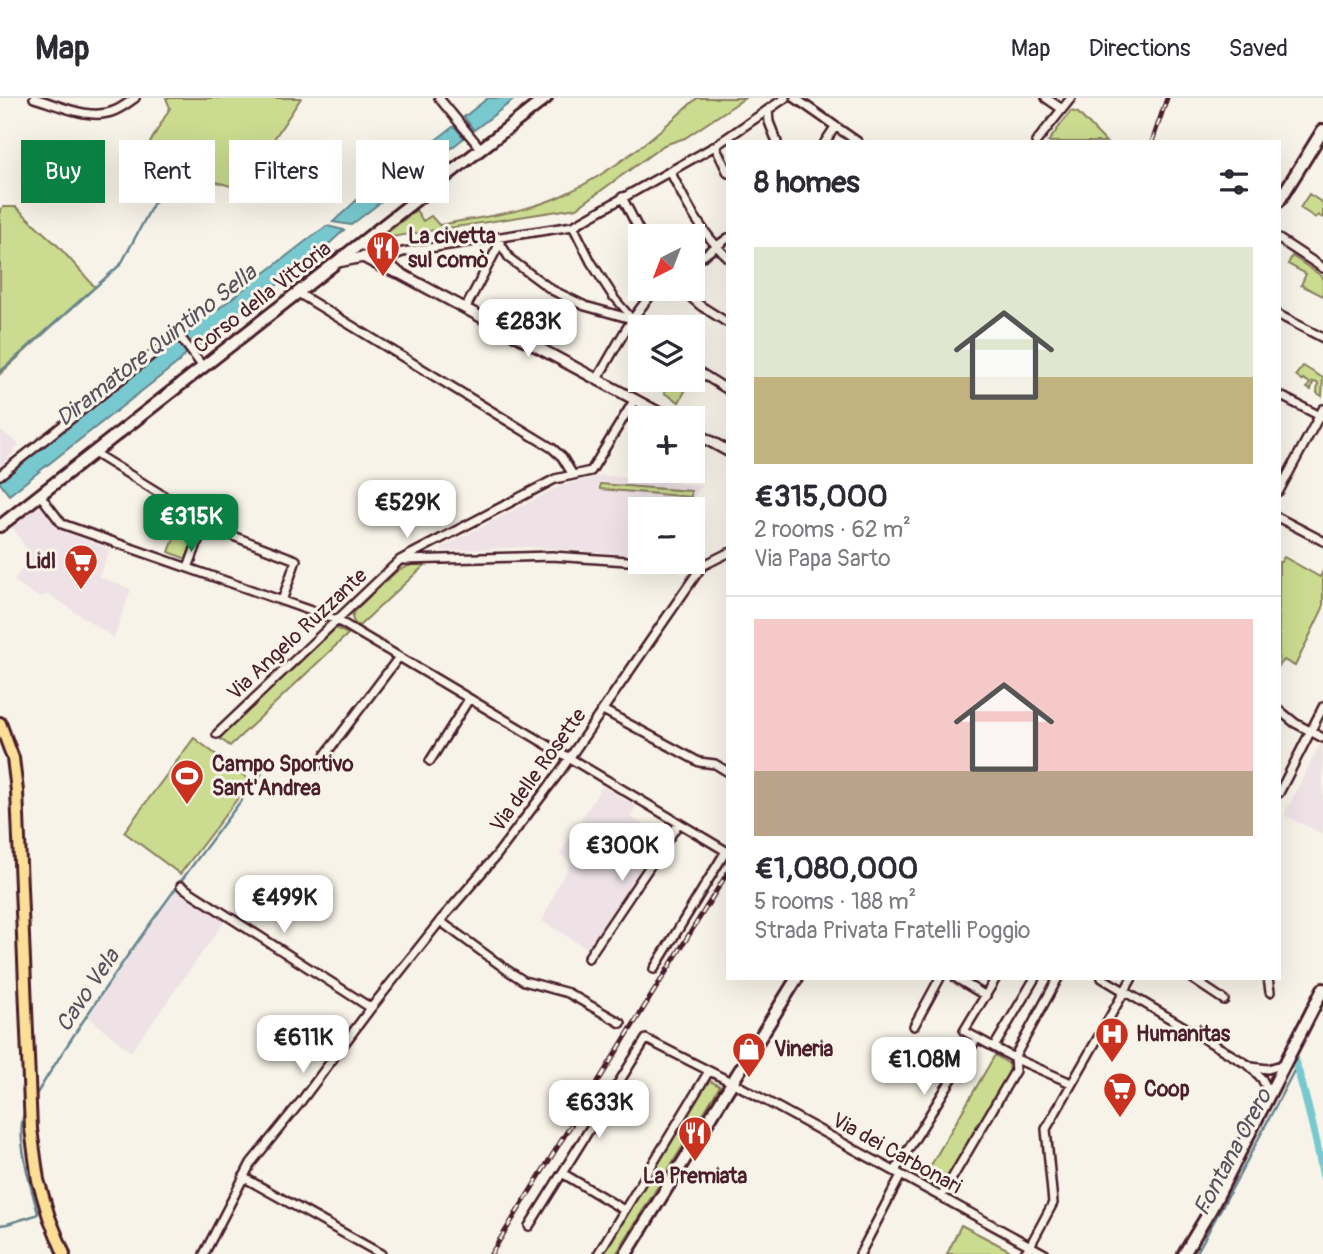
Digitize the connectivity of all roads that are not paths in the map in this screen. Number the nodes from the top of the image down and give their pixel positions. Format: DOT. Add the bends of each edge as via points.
graph roads {
  1 [pos="34,98"];
  2 [pos="135,98"];
  3 [pos="439,98"];
  4 [pos="546,98"];
  5 [pos="785,98"];
  6 [pos="795,98"];
  7 [pos="1046,98"];
  8 [pos="1071,98"];
  9 [pos="1062,109"];
  10 [pos="768,110"];
  11 [pos="835,127"];
  12 [pos="1323,131"];
  13 [pos="776,140"];
  14 [pos="826,140"];
  15 [pos="855,140"];
  16 [pos="1038,140"];
  17 [pos="715,146"];
  18 [pos="481,149"];
  19 [pos="726,169"];
  20 [pos="670,171"];
  21 [pos="622,197"];
  22 [pos="1281,198"];
  23 [pos="636,224"];
  24 [pos="573,226"];
  25 [pos="726,239"];
  26 [pos="1281,240"];
  27 [pos="499,241"];
  28 [pos="717,246"];
  29 [pos="360,249"];
  30 [pos="705,254"];
  31 [pos="726,256"];
  32 [pos="383,259"];
  33 [pos="1323,268"];
  34 [pos="401,274"];
  35 [pos="298,293"];
  36 [pos="613,296"];
  37 [pos="695,301"];
  38 [pos="465,309"];
  39 [pos="629,315"];
  40 [pos="1281,316"];
  41 [pos="628,318"];
  42 [pos="726,322"];
  43 [pos="628,326"];
  44 [pos="1323,338"];
  45 [pos="203,367"];
  46 [pos="705,376"];
  47 [pos="597,379"];
  48 [pos="726,389"];
  49 [pos="1281,396"];
  50 [pos="635,400"];
  51 [pos="646,406"];
  52 [pos="1322,414"];
  53 [pos="705,438"];
  54 [pos="726,448"];
  55 [pos="94,453"];
  56 [pos="0,475"];
  57 [pos="573,475"];
  58 [pos="1281,487"];
  59 [pos="40,495"];
  60 [pos="164,496"];
  61 [pos="217,506"];
  62 [pos="1281,520"];
  63 [pos="0,526"];
  64 [pos="208,527"];
  65 [pos="1323,541"];
  66 [pos="726,554"];
  67 [pos="400,560"];
  68 [pos="628,561"];
  69 [pos="705,564"];
  70 [pos="188,568"];
  71 [pos="696,574"];
  72 [pos="282,601"];
  73 [pos="337,621"];
  74 [pos="399,657"];
  75 [pos="470,699"];
  76 [pos="1323,707"];
  77 [pos="603,710"];
  78 [pos="1281,712"];
  79 [pos="0,723"];
  80 [pos="1310,732"];
  81 [pos="217,734"];
  82 [pos="1323,738"];
  83 [pos="570,758"];
  84 [pos="430,761"];
  85 [pos="316,767"];
  86 [pos="726,771"];
  87 [pos="1281,789"];
  88 [pos="679,823"];
  89 [pos="181,886"];
  90 [pos="440,921"];
  91 [pos="588,958"];
  92 [pos="654,969"];
  93 [pos="796,980"];
  94 [pos="939,980"];
  95 [pos="959,980"];
  96 [pos="995,980"];
  97 [pos="1034,980"];
  98 [pos="1057,980"];
  99 [pos="1106,980"];
  100 [pos="1131,980"];
  101 [pos="1194,980"];
  102 [pos="1268,980"];
  103 [pos="1323,989"];
  104 [pos="1125,991"];
  105 [pos="1270,992"];
  106 [pos="986,996"];
  107 [pos="1224,1000"];
  108 [pos="371,1008"];
  109 [pos="621,1023"];
  110 [pos="914,1026"];
  111 [pos="977,1038"];
  112 [pos="993,1047"];
  113 [pos="1014,1058"];
  114 [pos="1285,1064"];
  115 [pos="1250,1066"];
  116 [pos="709,1071"];
  117 [pos="732,1082"];
  118 [pos="1071,1083"];
  119 [pos="1270,1094"];
  120 [pos="898,1173"];
  121 [pos="562,1174"];
  122 [pos="243,1177"];
  123 [pos="941,1197"];
  124 [pos="624,1210"];
  125 [pos="529,1226"];
  126 [pos="1030,1246"];
  127 [pos="627,1253"];
  128 [pos="64,1254"];
  129 [pos="204,1254"];
  130 [pos="381,1254"];
  131 [pos="598,1254"];
  132 [pos="860,1254"];
  133 [pos="1024,1254"];
  134 [pos="1045,1254"];
  135 [pos="1184,1254"];
  1 -- 2 [label="street" via="95,114 114,111"];
  3 -- 18 [label="street"];
  4 -- 18 [label="main road, Corso della Vittoria"];
  5 -- 10 [label="street"];
  6 -- 11 [label="street"];
  7 -- 9 [label="street"];
  8 -- 9 [label="street"];
  9 -- 16 [label="street"];
  10 -- 13 [label="street"];
  10 -- 17 [label="street"];
  11 -- 14 [label="street"];
  11 -- 15 [label="street"];
  12 -- 22 [label="main road"];
  17 -- 19 [label="street"];
  17 -- 20 [label="street"];
  18 -- 29 [label="main road, Corso della Vittoria"];
  20 -- 21 [label="street"];
  20 -- 28 [label="street" via="690,212"];
  21 -- 23 [label="street"];
  21 -- 24 [label="street"];
  24 -- 27 [label="street"];
  24 -- 36 [label="street"];
  25 -- 28 [label="street"];
  26 -- 33 [label="street"];
  27 -- 32 [label="street" via="403,252"];
  27 -- 38 [label="street"];
  27 -- 41 [label="street" via="510,260 552,290 585,306"];
  28 -- 30 [label="street"];
  28 -- 31 [label="street"];
  29 -- 32 [label="street"];
  29 -- 34 [label="street" via="382,267"];
  29 -- 35 [label="main road, Corso della Vittoria"];
  32 -- 34 [label="street"];
  34 -- 38 [label="street"];
  35 -- 45 [label="main road, Corso della Vittoria"];
  35 -- 57 [label="street" via="552,448"];
  36 -- 39 [label="street"];
  37 -- 42 [label="street"];
  38 -- 47 [label="street"];
  40 -- 44 [label="street"];
  43 -- 47 [label="street"];
  45 -- 55 [label="main road, Corso della Vittoria"];
  45 -- 56 [label="street" via="180,337"];
  46 -- 48 [label="street"];
  47 -- 50 [label="street"];
  49 -- 52 [label="street"];
  50 -- 51 [label="street"];
  50 -- 57 [label="street, Via Angelo Ruzzante" via="591,471"];
  52 -- 58 [label="street"];
  53 -- 54 [label="street"];
  55 -- 59 [label="main road, Corso della Vittoria"];
  55 -- 60 [label="street"];
  57 -- 67 [label="street, Via Angelo Ruzzante" via="555,479"];
  59 -- 63 [label="main road, Corso della Vittoria"];
  59 -- 70 [label="street" via="62,524"];
  61 -- 64 [label="street"];
  62 -- 65 [label="street"];
  64 -- 70 [label="street" via="204,525"];
  64 -- 72 [label="street" via="296,560"];
  66 -- 69 [label="street, Via delle Rosette"];
  67 -- 68 [label="street" via="552,556"];
  67 -- 73 [label="street, Via Angelo Ruzzante"];
  70 -- 72 [label="street"];
  71 -- 77 [label="street, Via delle Rosette"];
  72 -- 73 [label="street"];
  73 -- 74 [label="street"];
  73 -- 81 [label="street, Via Angelo Ruzzante"];
  74 -- 75 [label="street"];
  74 -- 85 [label="street"];
  75 -- 83 [label="street"];
  75 -- 84 [label="street"];
  76 -- 80 [label="street"];
  77 -- 83 [label="street, Via delle Rosette"];
  77 -- 86 [label="street" via="699,762"];
  78 -- 80 [label="street"];
  79 -- 128 [label="main road" via="13,758 17,791 31,1129 38,1180"];
  80 -- 82 [label="street"];
  80 -- 87 [label="street"];
  83 -- 88 [label="street"];
  83 -- 90 [label="street, Via delle Rosette"];
  88 -- 91 [label="street"];
  88 -- 92 [label="street" via="726,851"];
  89 -- 108 [label="street"];
  90 -- 108 [label="street, Via delle Rosette"];
  90 -- 109 [label="street" via="524,981 568,993"];
  93 -- 117 [label="main road"];
  94 -- 110 [label="street"];
  95 -- 106 [label="street"];
  96 -- 106 [label="street"];
  97 -- 112 [label="street"];
  98 -- 113 [label="street"];
  99 -- 104 [label="street"];
  100 -- 104 [label="street"];
  101 -- 107 [label="street"];
  102 -- 105 [label="street"];
  103 -- 114 [label="main road"];
  104 -- 115 [label="street"];
  104 -- 118 [label="street"];
  106 -- 111 [label="street" via="964,1031"];
  108 -- 122 [label="street, Via delle Rosette"];
  111 -- 112 [label="street"];
  111 -- 120 [label="street"];
  112 -- 113 [label="street"];
  113 -- 118 [label="street"];
  113 -- 123 [label="street" via="1015,1071"];
  114 -- 115 [label="street" via="1268,1069"];
  114 -- 119 [label="main road"];
  115 -- 119 [label="street"];
  116 -- 117 [label="street, Via dei Carbonari"];
  116 -- 121 [label="street, Via dei Carbonari" via="646,1039"];
  116 -- 124 [label="street"];
  117 -- 120 [label="street, Via dei Carbonari"];
  117 -- 127 [label="main road"];
  118 -- 126 [label="street" via="1046,1129 1053,1203"];
  119 -- 135 [label="main road"];
  120 -- 123 [label="street, Via dei Carbonari"];
  120 -- 132 [label="street"];
  121 -- 124 [label="street"];
  121 -- 125 [label="street"];
  122 -- 129 [label="street, Via delle Rosette"];
  122 -- 130 [label="street"];
  123 -- 126 [label="street, Via dei Carbonari"];
  124 -- 131 [label="street"];
  126 -- 133 [label="street"];
  126 -- 134 [label="street, Via dei Carbonari"];
}
